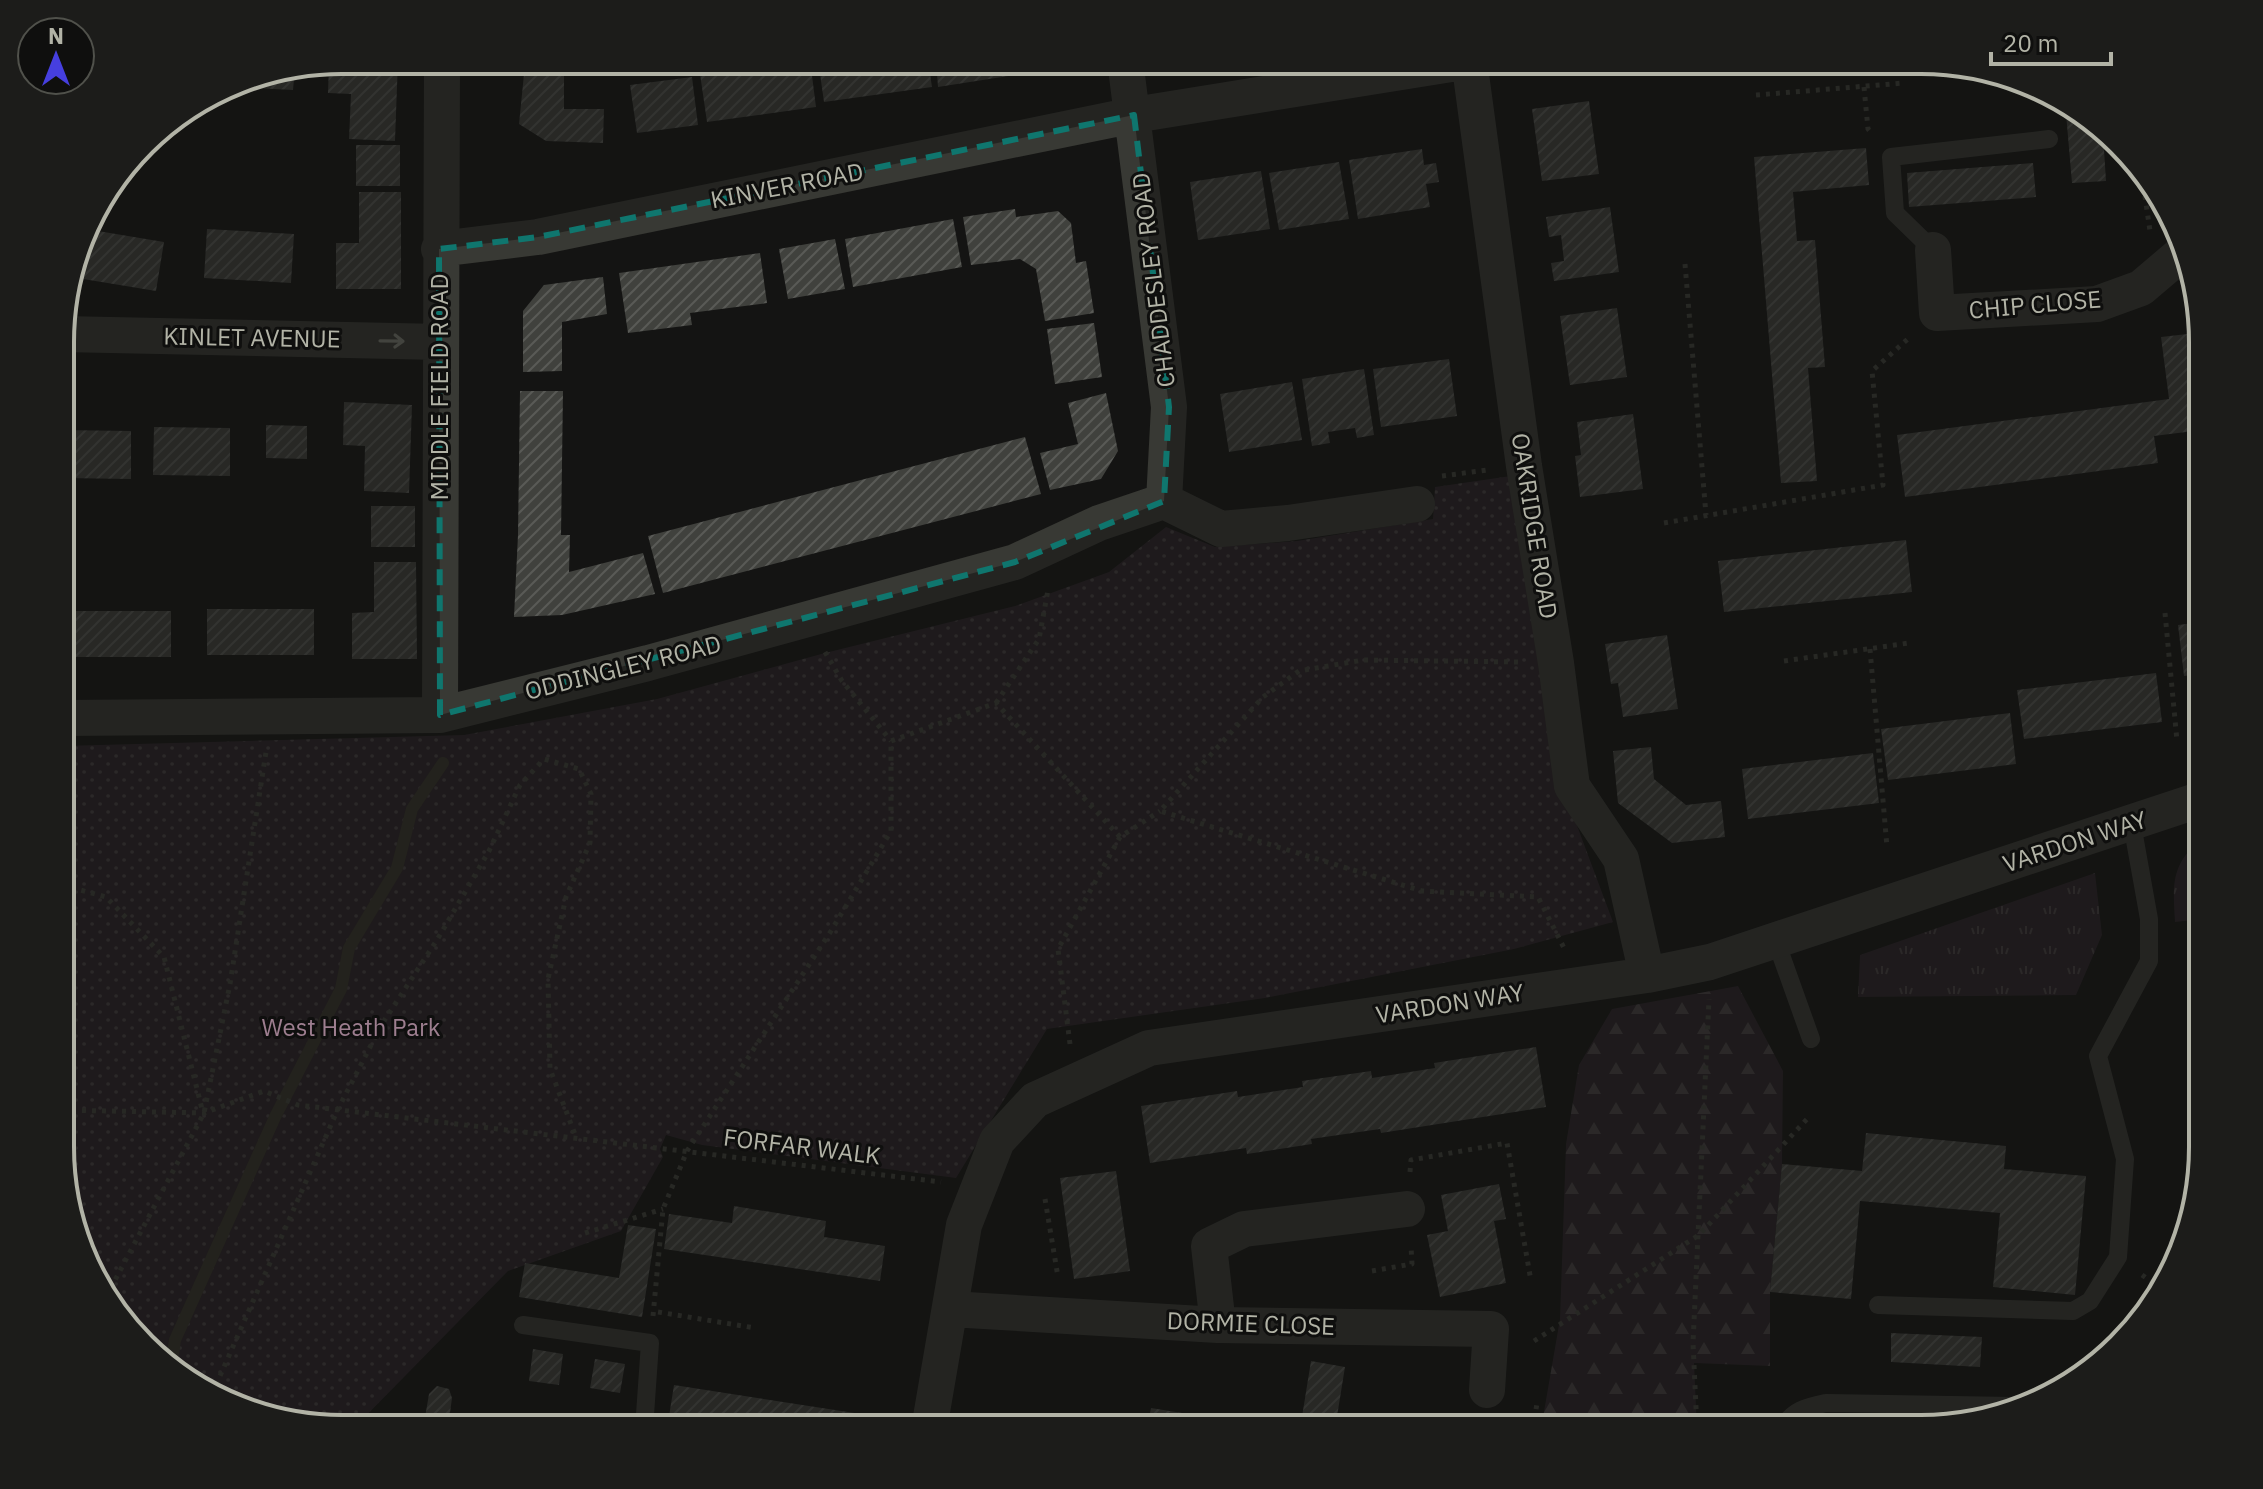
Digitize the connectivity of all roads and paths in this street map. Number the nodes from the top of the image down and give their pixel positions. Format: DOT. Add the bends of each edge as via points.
graph roads {
  1 [pos="442,74"];
  2 [pos="1127,74"];
  3 [pos="1389,74"];
  4 [pos="1472,74"];
  5 [pos="1904,83"];
  6 [pos="1864,86"];
  7 [pos="1756,95"];
  8 [pos="1134,115"];
  9 [pos="2049,139"];
  10 [pos="1891,157"];
  11 [pos="2150,204"];
  12 [pos="439,249"];
  13 [pos="1933,250"];
  14 [pos="1685,264"];
  15 [pos="2168,264"];
  16 [pos="1937,313"];
  17 [pos="74,334"];
  18 [pos="441,342"];
  19 [pos="1524,466"];
  20 [pos="1164,501"];
  21 [pos="1417,504"];
  22 [pos="1706,515"];
  23 [pos="1664,523"];
  24 [pos="1058,542"];
  25 [pos="2165,613"];
  26 [pos="815,617"];
  27 [pos="1909,643"];
  28 [pos="1870,649"];
  29 [pos="1784,661"];
  30 [pos="1556,663"];
  31 [pos="996,703"];
  32 [pos="273,714"];
  33 [pos="440,715"];
  34 [pos="74,718"];
  35 [pos="891,741"];
  36 [pos="2177,741"];
  37 [pos="2188,804"];
  38 [pos="1160,811"];
  39 [pos="2132,824"];
  40 [pos="1120,837"];
  41 [pos="1887,847"];
  42 [pos="74,888"];
  43 [pos="1776,941"];
  44 [pos="1710,962"];
  45 [pos="1647,975"];
  46 [pos="1583,985"];
  47 [pos="1811,1039"];
  48 [pos="1075,1080"];
  49 [pos="338,1109"];
  50 [pos="74,1110"];
  51 [pos="204,1113"];
  52 [pos="1808,1118"];
  53 [pos="576,1137"];
  54 [pos="687,1151"];
  55 [pos="978,1187"];
  56 [pos="1045,1199"];
  57 [pos="663,1209"];
  58 [pos="1407,1209"];
  59 [pos="585,1233"];
  60 [pos="1699,1235"];
  61 [pos="1372,1271"];
  62 [pos="1531,1281"];
  63 [pos="113,1284"];
  64 [pos="1878,1305"];
  65 [pos="950,1309"];
  66 [pos="653,1311"];
  67 [pos="1060,1315"];
  68 [pos="523,1325"];
  69 [pos="1218,1325"];
  70 [pos="755,1328"];
  71 [pos="1534,1341"];
  72 [pos="650,1343"];
  73 [pos="217,1383"];
  74 [pos="1487,1390"];
  75 [pos="1537,1403"];
  76 [pos="1991,1406"];
  77 [pos="1535,1414"];
  78 [pos="1696,1414"];
  79 [pos="1794,1414"];
  80 [pos="645,1415"];
  81 [pos="932,1415"];
  1 -- 12 [label="street, MIDDLE FIELD ROAD"];
  2 -- 8 [label="street, CHADDESLEY ROAD"];
  3 -- 8 [label="street, KINVER ROAD"];
  4 -- 19 [label="street, OAKRIDGE ROAD"];
  5 -- 6 [label="path"];
  6 -- 7 [label="path"];
  6 -- 10 [label="path" via="1868,129"];
  8 -- 12 [label="street, KINVER ROAD" via="538,237"];
  8 -- 20 [label="street, CHADDESLEY ROAD" via="1169,407"];
  9 -- 10 [label="lane"];
  10 -- 13 [label="lane" via="1895,213"];
  11 -- 15 [label="path"];
  12 -- 18 [label="street, MIDDLE FIELD ROAD"];
  13 -- 16 [label="street, CHIP CLOSE"];
  14 -- 22 [label="path"];
  15 -- 16 [label="street, CHIP CLOSE" via="2141,288 2097,304"];
  16 -- 22 [label="path" via="1872,371 1883,485"];
  17 -- 18 [label="street, KINLET AVENUE, one-way"];
  18 -- 33 [label="street, MIDDLE FIELD ROAD"];
  19 -- 21 [label="path" via="1423,478"];
  19 -- 30 [label="street, OAKRIDGE ROAD"];
  20 -- 21 [label="street" via="1221,529"];
  20 -- 24 [label="street, ODDINGLEY ROAD"];
  22 -- 23 [label="path"];
  24 -- 26 [label="street, ODDINGLEY ROAD" via="1015,562"];
  24 -- 31 [label="path" via="1039,639"];
  25 -- 36 [label="path"];
  26 -- 33 [label="street, ODDINGLEY ROAD"];
  26 -- 35 [label="path" via="825,653 842,681"];
  27 -- 28 [label="path"];
  28 -- 29 [label="path"];
  28 -- 41 [label="path"];
  30 -- 38 [label="path" via="1363,660 1299,671 1263,697"];
  30 -- 45 [label="street, OAKRIDGE ROAD" via="1572,786 1621,859"];
  31 -- 35 [label="path"];
  31 -- 40 [label="path"];
  32 -- 33 [label="street, ODDINGLEY ROAD"];
  32 -- 34 [label="street, ODDINGLEY ROAD"];
  32 -- 51 [label="path"];
  35 -- 54 [label="path" via="891,831"];
  37 -- 39 [label="street, VARDON WAY"];
  38 -- 40 [label="path"];
  38 -- 46 [label="path" via="1422,891 1538,897"];
  39 -- 43 [label="street, VARDON WAY"];
  39 -- 64 [label="lane" via="2149,919 2149,961 2098,1056 2125,1159 2118,1257 2090,1301 2073,1311"];
  40 -- 48 [label="path" via="1058,949"];
  42 -- 51 [label="path" via="106,897 164,957"];
  43 -- 44 [label="street, VARDON WAY"];
  43 -- 47 [label="lane"];
  44 -- 45 [label="street, VARDON WAY"];
  44 -- 60 [label="path"];
  45 -- 46 [label="street, VARDON WAY"];
  46 -- 48 [label="street, VARDON WAY" via="1149,1048"];
  48 -- 55 [label="street, VARDON WAY" via="1035,1100 997,1141"];
  49 -- 51 [label="path, FORFAR WALK" via="298,1105 264,1091"];
  49 -- 53 [label="path, FORFAR WALK"];
  49 -- 53 [label="path" via="382,1024 489,851 520,785 544,759 579,769 591,794 590,843 566,897 548,979 550,1069"];
  49 -- 73 [label="path"];
  50 -- 51 [label="path"];
  51 -- 63 [label="path"];
  52 -- 60 [label="path"];
  53 -- 54 [label="path, FORFAR WALK"];
  54 -- 55 [label="path, FORFAR WALK"];
  54 -- 57 [label="path"];
  55 -- 65 [label="street, VARDON WAY" via="964,1225"];
  56 -- 67 [label="path"];
  57 -- 59 [label="path"];
  57 -- 66 [label="path"];
  58 -- 61 [label="path" via="1412,1264"];
  58 -- 62 [label="path" via="1411,1160 1507,1143"];
  58 -- 69 [label="street" via="1244,1229 1209,1246"];
  60 -- 71 [label="path"];
  60 -- 78 [label="path" via="1693,1343"];
  65 -- 67 [label="street, DORMIE CLOSE"];
  65 -- 81 [label="street, VARDON WAY"];
  66 -- 70 [label="path"];
  66 -- 72 [label="path"];
  67 -- 69 [label="street, DORMIE CLOSE"];
  68 -- 72 [label="lane"];
  69 -- 74 [label="street, DORMIE CLOSE" via="1491,1329"];
  72 -- 80 [label="lane"];
  75 -- 77 [label="path"];
  76 -- 79 [label="lane" via="1826,1403"];
}
